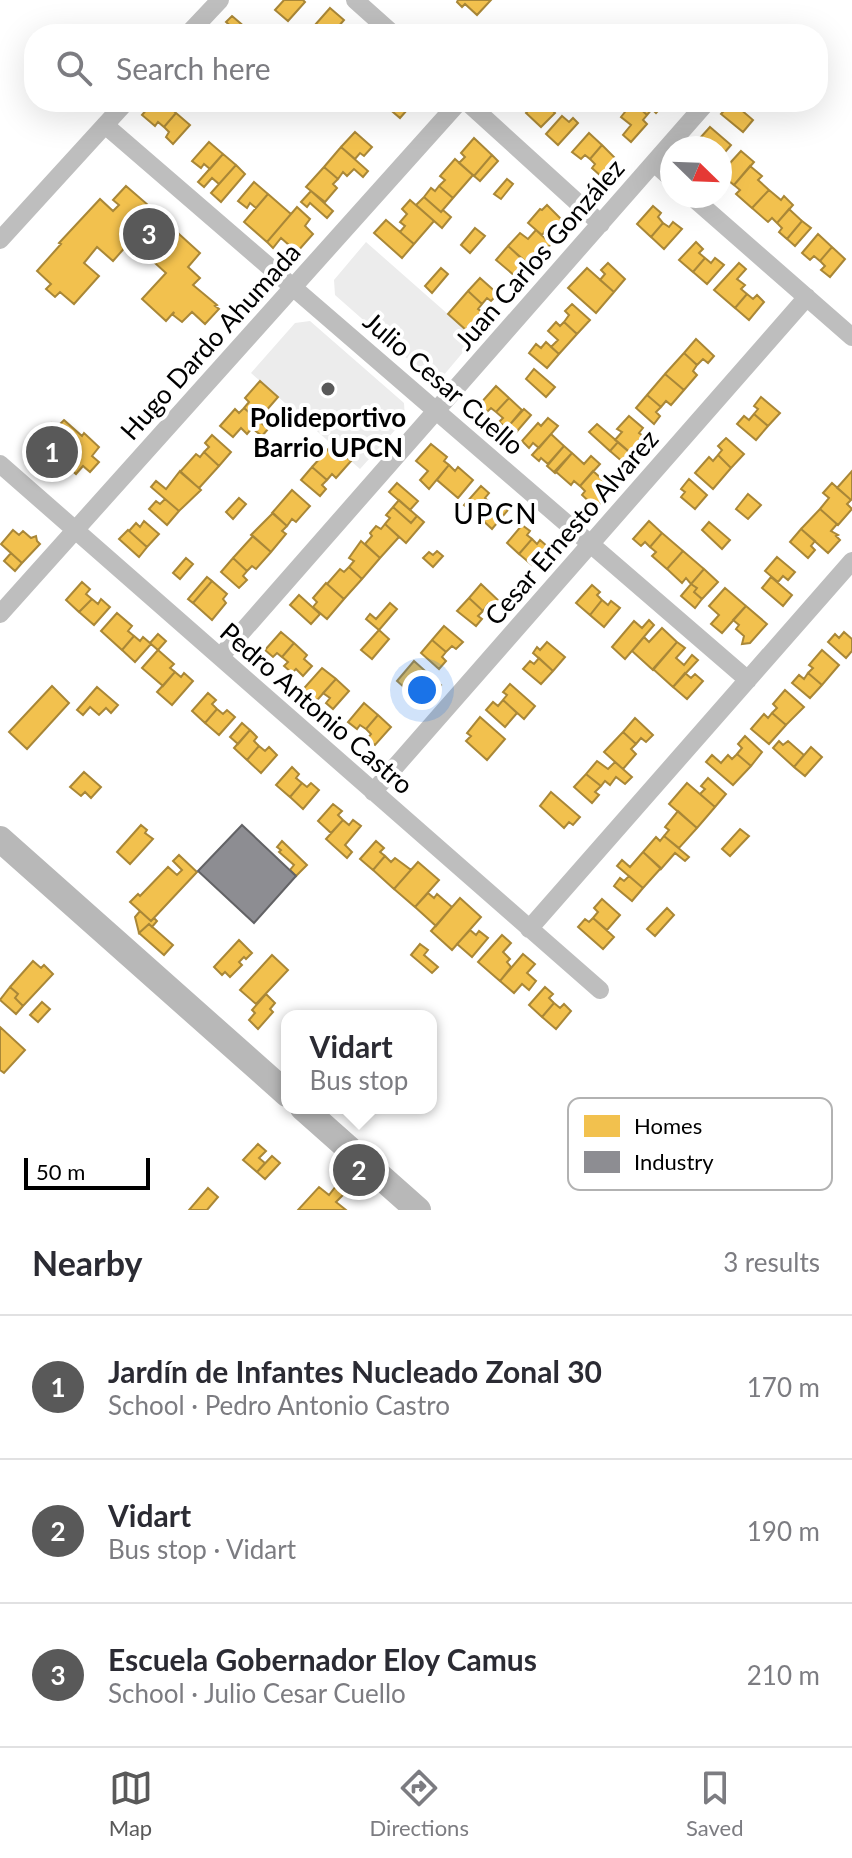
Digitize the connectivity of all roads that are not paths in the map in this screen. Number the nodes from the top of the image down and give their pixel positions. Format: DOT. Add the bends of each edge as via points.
graph roads {
  1 [pos="220,0"];
  2 [pos="355,0"];
  3 [pos="197,24"];
  4 [pos="382,24"];
  5 [pos="117,112"];
  6 [pos="450,112"];
  7 [pos="478,112"];
  8 [pos="698,112"];
  9 [pos="105,125"];
  10 [pos="654,163"];
  11 [pos="660,168"];
  12 [pos="705,208"];
  13 [pos="601,224"];
  14 [pos="0,240"];
  15 [pos="293,287"];
  16 [pos="807,297"];
  17 [pos="852,337"];
  18 [pos="436,411"];
  19 [pos="0,464"];
  20 [pos="75,530"];
  21 [pos="591,544"];
  22 [pos="852,561"];
  23 [pos="0,614"];
  24 [pos="220,657"];
  25 [pos="748,680"];
  26 [pos="373,792"];
  27 [pos="0,839"];
  28 [pos="529,929"];
  29 [pos="600,990"];
  30 [pos="281,1089"];
  31 [pos="310,1114"];
  32 [pos="418,1210"];
  1 -- 3 [label="street"];
  2 -- 4 [label="street"];
  5 -- 9 [label="street"];
  6 -- 15 [label="street, Hugo Dardo Ahumada"];
  7 -- 13 [label="street"];
  8 -- 10 [label="street, Juan Carlos González"];
  9 -- 14 [label="street"];
  9 -- 15 [label="street, Julio Cesar Cuello"];
  10 -- 11 [label="street"];
  10 -- 13 [label="street, Juan Carlos González"];
  12 -- 16 [label="street"];
  13 -- 18 [label="street, Juan Carlos González"];
  15 -- 18 [label="street, Julio Cesar Cuello"];
  15 -- 20 [label="street, Hugo Dardo Ahumada"];
  16 -- 17 [label="street"];
  16 -- 21 [label="street, Cesar Ernesto Alvarez"];
  18 -- 21 [label="street, Julio Cesar Cuello"];
  18 -- 24 [label="street, Juan Carlos González"];
  19 -- 20 [label="street, Pedro Antonio Castro"];
  20 -- 23 [label="street, Hugo Dardo Ahumada"];
  20 -- 24 [label="street, Pedro Antonio Castro"];
  21 -- 25 [label="street, Julio Cesar Cuello"];
  21 -- 26 [label="street, Cesar Ernesto Alvarez"];
  22 -- 25 [label="street"];
  24 -- 26 [label="street, Pedro Antonio Castro"];
  25 -- 28 [label="street"];
  26 -- 28 [label="street, Pedro Antonio Castro"];
  27 -- 30 [label="street"];
  28 -- 29 [label="street, Pedro Antonio Castro"];
  31 -- 32 [label="street"];
}
